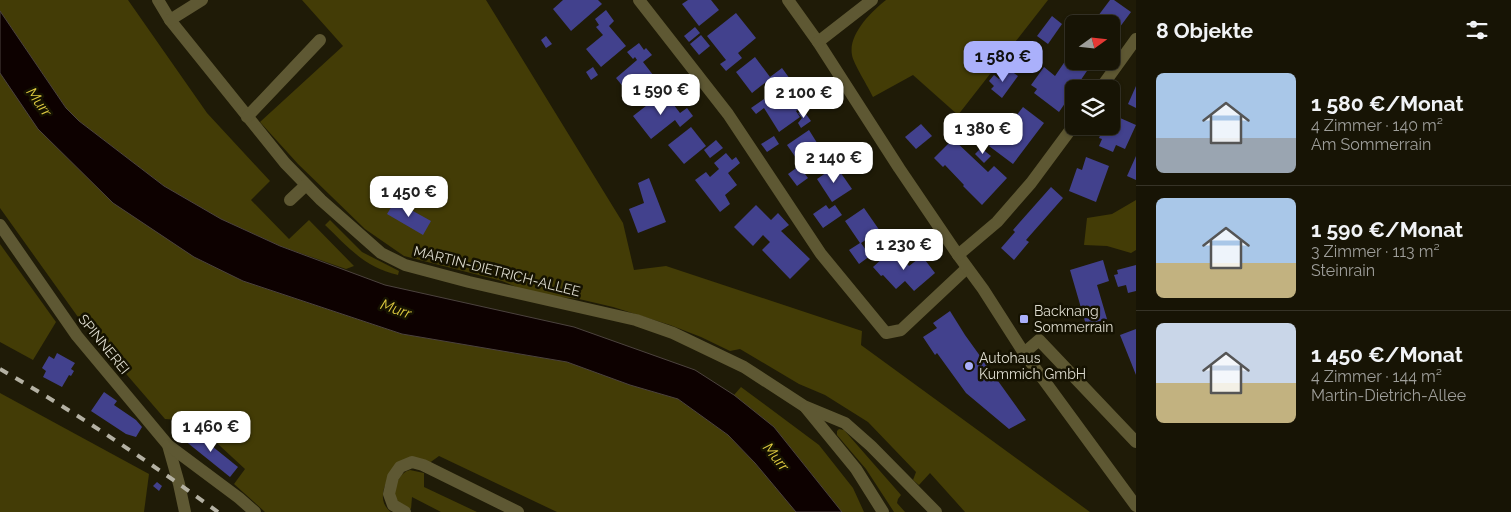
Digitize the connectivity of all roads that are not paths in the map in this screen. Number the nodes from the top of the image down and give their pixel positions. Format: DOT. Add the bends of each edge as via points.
graph roads {
  1 [pos="158,0"];
  2 [pos="202,0"];
  3 [pos="639,0"];
  4 [pos="788,0"];
  5 [pos="872,0"];
  6 [pos="170,20"];
  7 [pos="320,40"];
  8 [pos="1136,40"];
  9 [pos="818,42"];
  10 [pos="1107,80"];
  11 [pos="247,117"];
  12 [pos="1067,135"];
  13 [pos="306,185"];
  14 [pos="290,200"];
  15 [pos="0,225"];
  16 [pos="958,255"];
  17 [pos="967,268"];
  18 [pos="1024,353"];
  19 [pos="804,406"];
  20 [pos="1136,442"];
  21 [pos="168,445"];
  22 [pos="1136,506"];
  23 [pos="185,512"];
  24 [pos="255,512"];
  25 [pos="405,512"];
  26 [pos="518,512"];
  27 [pos="883,512"];
  28 [pos="936,512"];
  1 -- 6 [label="street, MARTIN-DIETRICH-ALLEE"];
  2 -- 6 [label="street"];
  3 -- 17 [label="street" via="728,114 820,254 886,333 901,330"];
  4 -- 9 [label="street"];
  5 -- 9 [label="street"];
  6 -- 11 [label="street, MARTIN-DIETRICH-ALLEE"];
  7 -- 11 [label="street"];
  8 -- 10 [label="street"];
  9 -- 16 [label="street"];
  11 -- 13 [label="street, MARTIN-DIETRICH-ALLEE"];
  12 -- 16 [label="street" via="997,222"];
  13 -- 14 [label="street"];
  13 -- 19 [label="street, MARTIN-DIETRICH-ALLEE" via="381,253 405,265 636,320 673,333 744,367"];
  15 -- 21 [label="street, SPINNEREI" via="77,336"];
  16 -- 17 [label="street"];
  17 -- 18 [label="street"];
  18 -- 20 [label="street" via="1039,340"];
  18 -- 22 [label="street"];
  19 -- 27 [label="street, MARTIN-DIETRICH-ALLEE" via="856,469"];
  19 -- 28 [label="street, MARTIN-DIETRICH-ALLEE" via="845,424"];
  21 -- 23 [label="street, SPINNEREI"];
  21 -- 24 [label="street"];
  25 -- 26 [label="street" via="393,504 388,494 400,467 412,462"];
}
